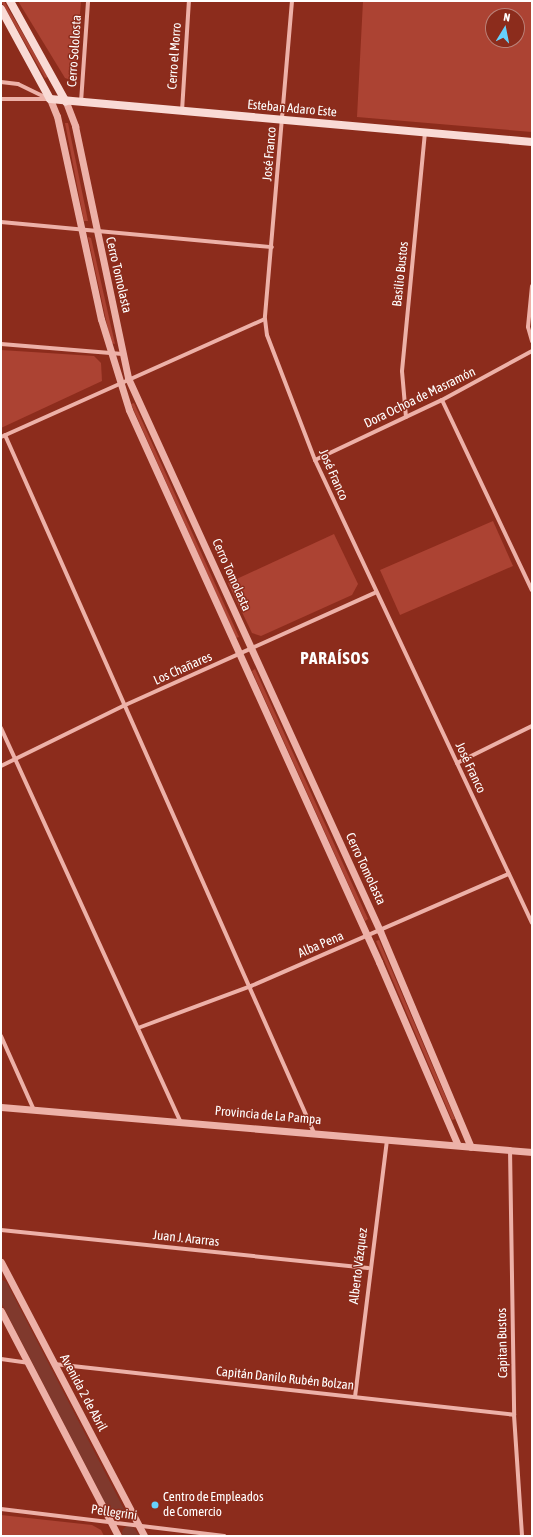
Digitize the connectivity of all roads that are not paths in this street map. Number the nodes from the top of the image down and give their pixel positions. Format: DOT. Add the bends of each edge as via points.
graph roads {
  1 [pos="10,1"];
  2 [pos="88,1"];
  3 [pos="189,1"];
  4 [pos="292,1"];
  5 [pos="1,8"];
  6 [pos="1,82"];
  7 [pos="1,99"];
  8 [pos="50,99"];
  9 [pos="66,102"];
  10 [pos="81,103"];
  11 [pos="182,112"];
  12 [pos="284,121"];
  13 [pos="425,132"];
  14 [pos="532,142"];
  15 [pos="1,222"];
  16 [pos="81,228"];
  17 [pos="95,230"];
  18 [pos="272,247"];
  19 [pos="532,286"];
  20 [pos="265,318"];
  21 [pos="532,341"];
  22 [pos="1,344"];
  23 [pos="532,351"];
  24 [pos="109,353"];
  25 [pos="123,354"];
  26 [pos="128,378"];
  27 [pos="119,382"];
  28 [pos="442,400"];
  29 [pos="406,417"];
  30 [pos="3,436"];
  31 [pos="315,460"];
  32 [pos="532,590"];
  33 [pos="375,593"];
  34 [pos="252,649"];
  35 [pos="239,655"];
  36 [pos="123,706"];
  37 [pos="532,726"];
  38 [pos="1,728"];
  39 [pos="16,759"];
  40 [pos="457,763"];
  41 [pos="1,766"];
  42 [pos="509,874"];
  43 [pos="532,924"];
  44 [pos="380,931"];
  45 [pos="367,936"];
  46 [pos="251,986"];
  47 [pos="138,1028"];
  48 [pos="1,1036"];
  49 [pos="1,1107"];
  50 [pos="34,1110"];
  51 [pos="180,1120"];
  52 [pos="314,1133"];
  53 [pos="387,1138"];
  54 [pos="458,1145"];
  55 [pos="471,1147"];
  56 [pos="510,1150"];
  57 [pos="532,1152"];
  58 [pos="1,1230"];
  59 [pos="1,1262"];
  60 [pos="368,1268"];
  61 [pos="1,1311"];
  62 [pos="1,1359"];
  63 [pos="28,1363"];
  64 [pos="54,1364"];
  65 [pos="355,1396"];
  66 [pos="514,1415"];
  67 [pos="1,1509"];
  68 [pos="111,1522"];
  69 [pos="139,1527"];
  70 [pos="118,1536"];
  71 [pos="144,1536"];
  72 [pos="224,1536"];
  73 [pos="522,1536"];
  1 -- 9 [label="main road, Cerro Tomolasta"];
  2 -- 10 [label="street, Cerro Sololosta"];
  3 -- 11 [label="street, Cerro el Morro"];
  4 -- 12 [label="street, José Franco"];
  5 -- 8 [label="main road, Cerro Tomolasta"];
  6 -- 8 [label="street, Esteban Adaro Este" via="18,84"];
  7 -- 8 [label="street, Esteban Adaro Este"];
  8 -- 9 [label="main road, Esteban Adaro Este"];
  8 -- 16 [label="street, Cerro Tomolasta" via="57,116"];
  9 -- 10 [label="main road, Esteban Adaro Este"];
  9 -- 17 [label="street, Cerro Tomolasta" via="75,126"];
  10 -- 11 [label="main road, Esteban Adaro Este"];
  11 -- 12 [label="main road, Esteban Adaro Este"];
  12 -- 13 [label="main road, Esteban Adaro Este"];
  12 -- 18 [label="street, José Franco"];
  13 -- 14 [label="main road, Esteban Adaro Este"];
  13 -- 29 [label="street, Basilio Bustos" via="402,371"];
  15 -- 16 [label="street"];
  16 -- 17 [label="street"];
  16 -- 24 [label="street, Cerro Tomolasta"];
  17 -- 18 [label="street"];
  17 -- 25 [label="street, Cerro Tomolasta"];
  18 -- 20 [label="street, José Franco"];
  19 -- 21 [label="street" via="528,327"];
  20 -- 26 [label="street"];
  20 -- 31 [label="street, José Franco" via="267,335"];
  22 -- 24 [label="street"];
  23 -- 28 [label="street, Dora Ochoa de Masramón"];
  24 -- 25 [label="street"];
  24 -- 27 [label="street, Cerro Tomolasta"];
  25 -- 26 [label="street, Cerro Tomolasta"];
  26 -- 27 [label="street"];
  26 -- 34 [label="street, Cerro Tomolasta"];
  27 -- 30 [label="street"];
  27 -- 35 [label="street, Cerro Tomolasta"];
  28 -- 29 [label="street, Dora Ochoa de Masramón"];
  28 -- 32 [label="street"];
  29 -- 31 [label="street, Dora Ochoa de Masramón"];
  30 -- 36 [label="street"];
  31 -- 33 [label="street, José Franco"];
  33 -- 34 [label="street, Los Chañares"];
  33 -- 40 [label="street, José Franco"];
  34 -- 35 [label="street, Los Chañares"];
  34 -- 44 [label="street, Cerro Tomolasta"];
  35 -- 36 [label="street, Los Chañares"];
  35 -- 45 [label="street, Cerro Tomolasta"];
  36 -- 39 [label="street, Los Chañares"];
  36 -- 46 [label="street"];
  37 -- 40 [label="street"];
  38 -- 39 [label="street"];
  39 -- 41 [label="street, Los Chañares"];
  39 -- 47 [label="street"];
  40 -- 42 [label="street, José Franco"];
  42 -- 43 [label="street, José Franco"];
  42 -- 44 [label="street, Alba Pena"];
  44 -- 45 [label="street, Alba Pena"];
  44 -- 55 [label="street, Cerro Tomolasta"];
  45 -- 46 [label="street, Alba Pena"];
  45 -- 54 [label="street, Cerro Tomolasta"];
  46 -- 47 [label="street, Alba Pena"];
  46 -- 52 [label="street"];
  47 -- 51 [label="street"];
  48 -- 50 [label="street"];
  49 -- 50 [label="street, Provincia de La Pampa"];
  50 -- 51 [label="street, Provincia de La Pampa"];
  51 -- 52 [label="street, Provincia de La Pampa"];
  52 -- 53 [label="street, Provincia de La Pampa"];
  53 -- 54 [label="street, Provincia de La Pampa"];
  53 -- 60 [label="street, Alberto Vázquez"];
  54 -- 55 [label="street, Provincia de La Pampa"];
  55 -- 56 [label="street, Provincia de La Pampa"];
  56 -- 57 [label="street, Provincia de La Pampa"];
  56 -- 66 [label="street, Capitan Bustos"];
  58 -- 60 [label="street, Juan J. Ararras"];
  59 -- 64 [label="street, Avenida 2 de Abril"];
  60 -- 65 [label="street, Alberto Vázquez"];
  61 -- 63 [label="street"];
  62 -- 63 [label="street"];
  63 -- 68 [label="street"];
  64 -- 65 [label="street, Capitán Danilo Rubén Bolzan"];
  64 -- 69 [label="street, Avenida 2 de Abril"];
  65 -- 66 [label="street, Capitán Danilo Rubén Bolzan"];
  66 -- 73 [label="street, Capitan Bustos"];
  67 -- 68 [label="street, Pellegrini"];
  68 -- 69 [label="street, Pellegrini"];
  68 -- 70 [label="street"];
  69 -- 71 [label="street, Avenida 2 de Abril"];
  69 -- 72 [label="street, Pellegrini"];
}
